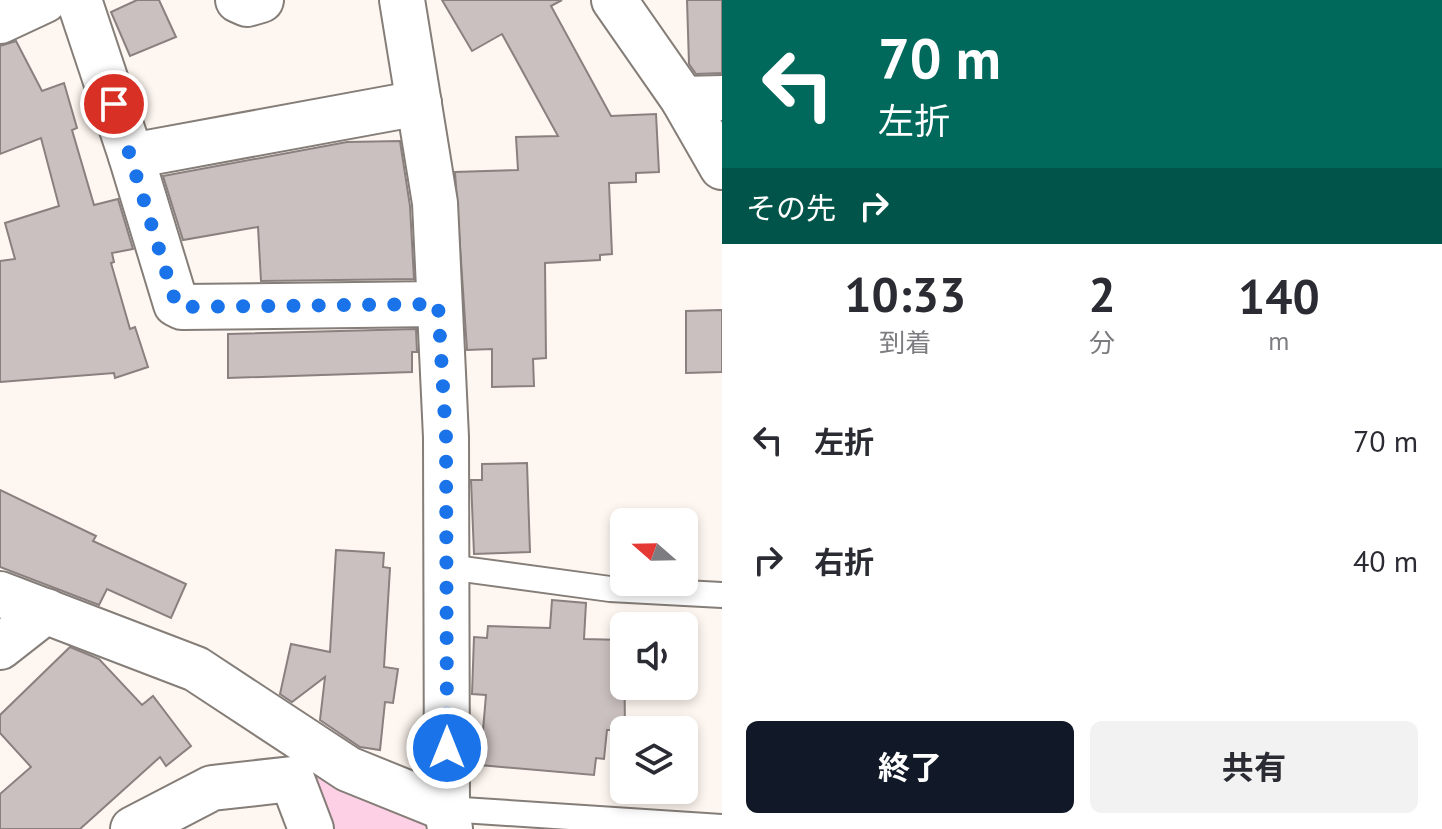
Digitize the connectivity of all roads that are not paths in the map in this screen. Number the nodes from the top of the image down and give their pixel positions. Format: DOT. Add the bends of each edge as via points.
graph roads {
  1 [pos="45,0"];
  2 [pos="79,0"];
  3 [pos="238,0"];
  4 [pos="261,0"];
  5 [pos="402,0"];
  6 [pos="614,0"];
  7 [pos="0,21"];
  8 [pos="702,99"];
  9 [pos="419,103"];
  10 [pos="131,156"];
  11 [pos="722,167"];
  12 [pos="438,304"];
  13 [pos="448,567"];
  14 [pos="0,594"];
  15 [pos="722,595"];
  16 [pos="46,611"];
  17 [pos="0,647"];
  18 [pos="449,819"];
  19 [pos="722,827"];
  20 [pos="133,829"];
  21 [pos="311,829"];
  1 -- 7 [label="street"];
  2 -- 10 [label="street"];
  3 -- 4 [label="street"];
  5 -- 9 [label="street"];
  6 -- 8 [label="street"];
  8 -- 11 [label="street"];
  9 -- 10 [label="street"];
  9 -- 12 [label="street" via="435,203"];
  10 -- 12 [label="street" via="176,304 182,307"];
  12 -- 13 [label="street"];
  13 -- 15 [label="lane" via="610,589"];
  13 -- 18 [label="street"];
  14 -- 16 [label="street"];
  16 -- 17 [label="street"];
  16 -- 18 [label="street" via="196,669 348,769"];
  18 -- 19 [label="lane"];
  20 -- 21 [label="street" via="212,788 292,779"];
}
